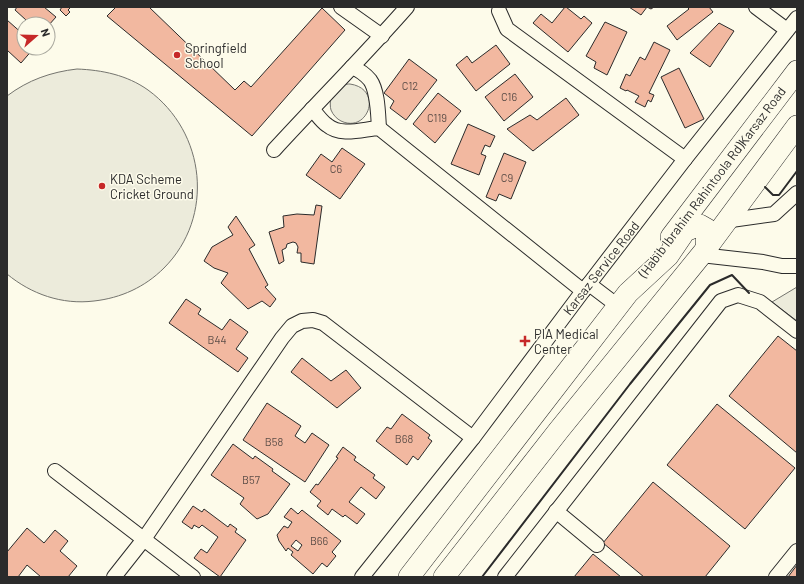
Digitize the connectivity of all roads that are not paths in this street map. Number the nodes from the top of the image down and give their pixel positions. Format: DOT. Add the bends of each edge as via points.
graph roads {
  1 [pos="342,7"];
  2 [pos="407,7"];
  3 [pos="756,7"];
  4 [pos="497,8"];
  5 [pos="797,18"];
  6 [pos="788,30"];
  7 [pos="382,36"];
  8 [pos="352,67"];
  9 [pos="797,70"];
  10 [pos="312,109"];
  11 [pos="797,126"];
  12 [pos="379,128"];
  13 [pos="274,150"];
  14 [pos="685,160"];
  15 [pos="797,193"];
  16 [pos="727,220"];
  17 [pos="700,225"];
  18 [pos="704,252"];
  19 [pos="797,266"];
  20 [pos="586,288"];
  21 [pos="623,299"];
  22 [pos="797,331"];
  23 [pos="473,438"];
  24 [pos="55,471"];
  25 [pos="556,511"];
  26 [pos="144,539"];
  27 [pos="597,545"];
  28 [pos="797,551"];
  29 [pos="114,577"];
  30 [pos="193,577"];
  31 [pos="362,577"];
  32 [pos="409,577"];
  33 [pos="444,577"];
  34 [pos="505,577"];
  35 [pos="776,577"];
  1 -- 7 [label="street"];
  2 -- 7 [label="street"];
  3 -- 6 [label="street"];
  4 -- 14 [label="street" via="507,29"];
  5 -- 6 [label="street, Karsaz Service Road"];
  6 -- 14 [label="street, Karsaz Service Road"];
  7 -- 8 [label="street"];
  8 -- 10 [label="street"];
  8 -- 12 [label="street" via="370,81 375,92"];
  9 -- 21 [label="highway, (Habib Ibrahim Rahintoola Rd)Karsaz Road"];
  10 -- 12 [label="street" via="328,126 340,132"];
  10 -- 13 [label="street"];
  11 -- 16 [label="highway"];
  12 -- 20 [label="street"];
  14 -- 20 [label="street, Karsaz Service Road"];
  15 -- 16 [label="street" via="774,214"];
  16 -- 17 [label="street"];
  16 -- 18 [label="highway"];
  17 -- 18 [label="highway" via="706,230"];
  17 -- 21 [label="highway" via="685,231 668,256"];
  18 -- 19 [label="street" via="782,266"];
  18 -- 33 [label="highway" via="559,430"];
  20 -- 21 [label="street"];
  20 -- 23 [label="street, Karsaz Service Road"];
  21 -- 32 [label="highway"];
  22 -- 25 [label="street" via="760,302 738,295 721,301"];
  23 -- 26 [label="street" via="323,323 313,320 302,321 292,326 282,338"];
  23 -- 31 [label="street, Karsaz Service Road"];
  24 -- 26 [label="street"];
  25 -- 27 [label="street"];
  25 -- 34 [label="street"];
  26 -- 29 [label="street"];
  26 -- 30 [label="street"];
  28 -- 35 [label="street"];
}
